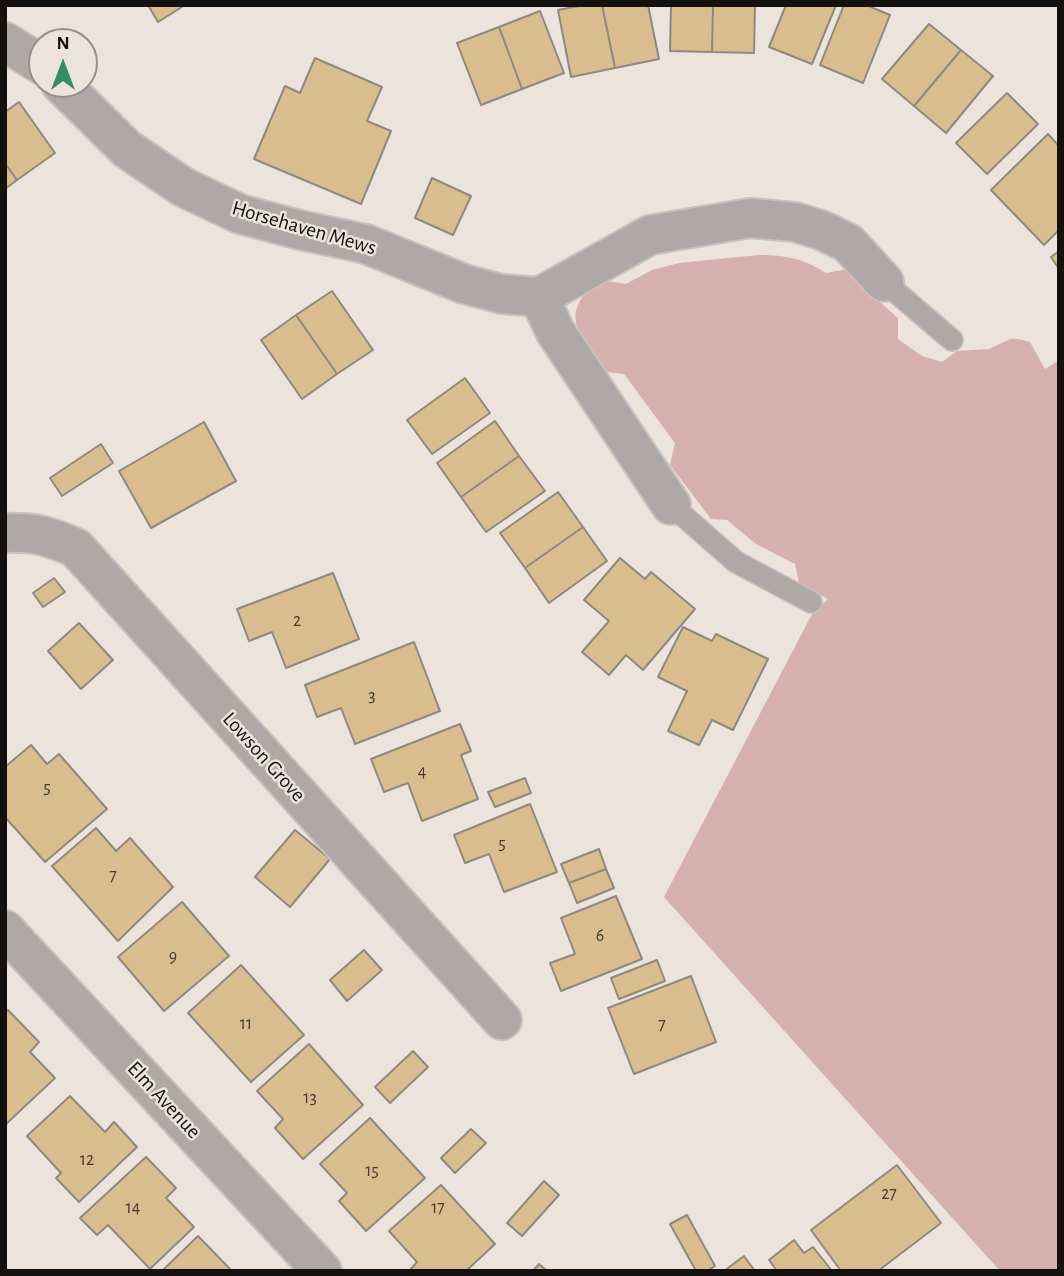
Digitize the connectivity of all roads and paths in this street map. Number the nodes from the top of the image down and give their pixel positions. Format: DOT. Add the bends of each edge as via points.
graph roads {
  1 [pos="5,42"];
  2 [pos="28,55"];
  3 [pos="75,98"];
  4 [pos="884,282"];
  5 [pos="539,297"];
  6 [pos="952,340"];
  7 [pos="671,505"];
  8 [pos="5,533"];
  9 [pos="811,603"];
  10 [pos="5,930"];
  11 [pos="502,1020"];
  12 [pos="322,1271"];
  1 -- 2 [label="street"];
  3 -- 5 [label="street, Horsehaven Mews" via="127,149 183,187 240,214 366,244 464,284"];
  4 -- 5 [label="street" via="848,243 821,230 795,222 750,218 650,235"];
  4 -- 6 [label="lane"];
  5 -- 7 [label="street" via="555,331"];
  7 -- 9 [label="lane" via="736,562"];
  8 -- 11 [label="street, Lowson Grove" via="49,536 76,548"];
  10 -- 12 [label="street, Elm Avenue"];
}
